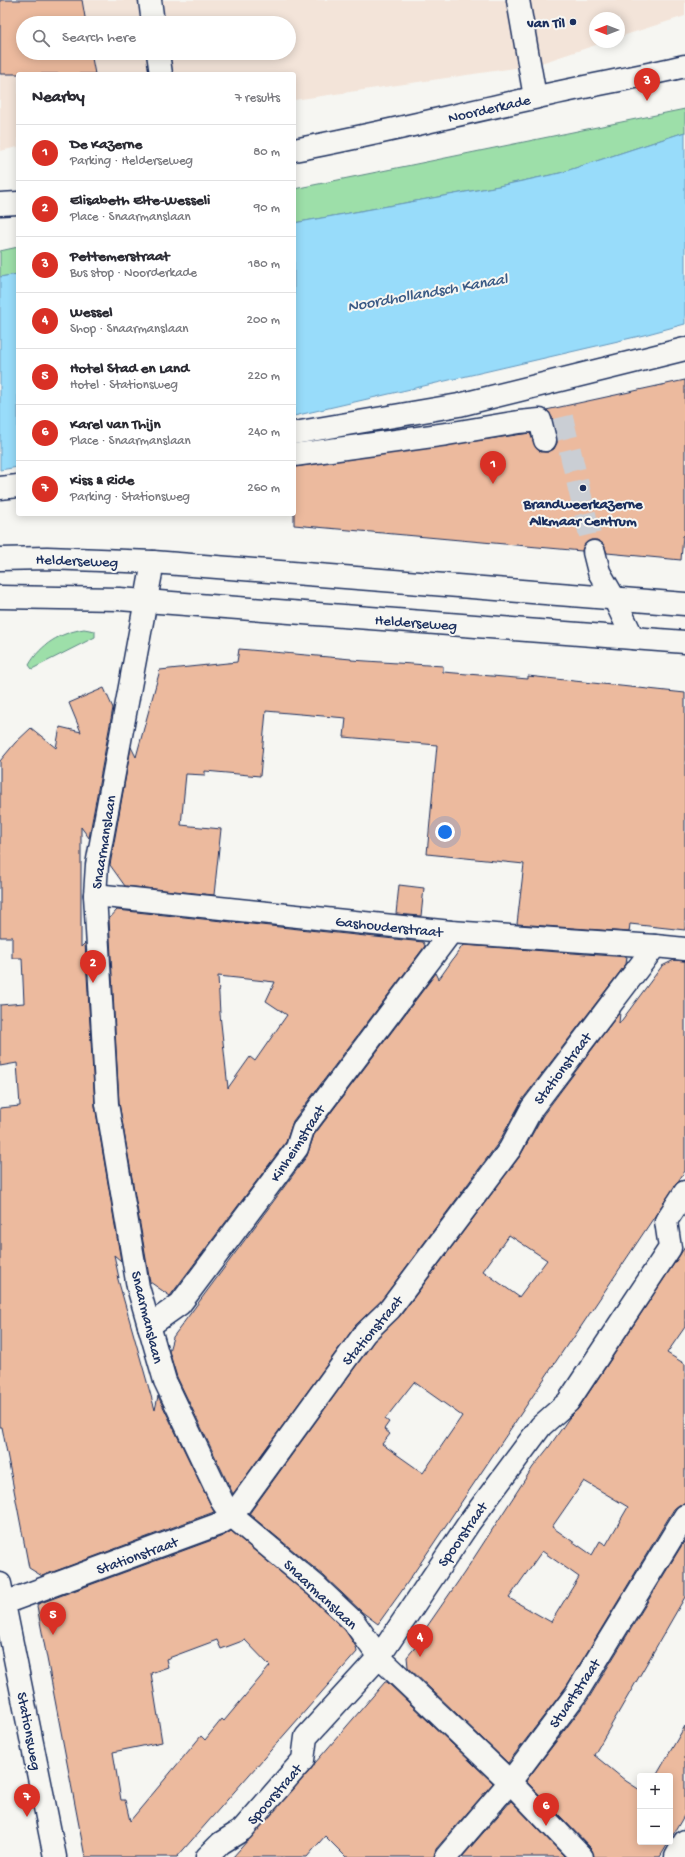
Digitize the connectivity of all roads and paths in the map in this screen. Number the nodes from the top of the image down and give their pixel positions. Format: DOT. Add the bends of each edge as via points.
graph roads {
  1 [pos="150,0"];
  2 [pos="518,0"];
  3 [pos="152,16"];
  4 [pos="159,60"];
  5 [pos="685,66"];
  6 [pos="161,72"];
  7 [pos="536,97"];
  8 [pos="296,150"];
  9 [pos="685,349"];
  10 [pos="296,433"];
  11 [pos="545,440"];
  12 [pos="296,454"];
  13 [pos="16,486"];
  14 [pos="0,488"];
  15 [pos="594,552"];
  16 [pos="0,559"];
  17 [pos="153,562"];
  18 [pos="0,598"];
  19 [pos="614,598"];
  20 [pos="685,604"];
  21 [pos="146,610"];
  22 [pos="633,638"];
  23 [pos="685,642"];
  24 [pos="95,895"];
  25 [pos="451,932"];
  26 [pos="655,946"];
  27 [pos="685,949"];
  28 [pos="685,1192"];
  29 [pos="149,1326"];
  30 [pos="232,1516"];
  31 [pos="685,1516"];
  32 [pos="2,1594"];
  33 [pos="5,1629"];
  34 [pos="379,1657"];
  35 [pos="510,1782"];
  36 [pos="685,1841"];
  37 [pos="55,1857"];
  38 [pos="207,1857"];
  39 [pos="446,1857"];
  40 [pos="582,1857"];
  41 [pos="676,1857"];
  1 -- 3 [label="street"];
  2 -- 7 [label="street"];
  4 -- 6 [label="street"];
  5 -- 7 [label="street, Noorderkade"];
  7 -- 8 [label="street, Noorderkade" via="356,139"];
  9 -- 10 [label="street" via="459,405"];
  11 -- 12 [label="street" via="540,420"];
  13 -- 14 [label="street"];
  15 -- 19 [label="street" via="599,572"];
  16 -- 17 [label="street, Helderseweg"];
  17 -- 19 [label="street, Helderseweg"];
  17 -- 21 [label="street"];
  18 -- 21 [label="street, Helderseweg" via="34,597"];
  19 -- 20 [label="street, Helderseweg"];
  19 -- 22 [label="street"];
  21 -- 22 [label="street, Helderseweg"];
  21 -- 24 [label="street, Snaarmanslaan" via="97,864"];
  22 -- 23 [label="street, Helderseweg"];
  24 -- 25 [label="street, Gashouderstraat"];
  24 -- 29 [label="street, Snaarmanslaan" via="107,1104 138,1287"];
  25 -- 26 [label="street, Gashouderstraat"];
  25 -- 29 [label="street, Kinheimstraat" via="303,1129 297,1148 180,1304"];
  26 -- 27 [label="street, Gashouderstraat"];
  26 -- 30 [label="street, Stationstraat" via="532,1108 510,1149 390,1309 365,1333"];
  28 -- 34 [label="street, Spoorstraat" via="666,1221 670,1248 568,1402 541,1426 468,1523"];
  29 -- 30 [label="street, Snaarmanslaan" via="165,1381 223,1503"];
  30 -- 32 [label="street, Stationstraat" via="219,1524"];
  30 -- 34 [label="street, Snaarmanslaan" via="316,1586 354,1622"];
  31 -- 35 [label="street, Stuartstraat" via="576,1694"];
  32 -- 33 [label="street, Stationsweg"];
  33 -- 37 [label="street, Stationsweg"];
  34 -- 35 [label="street, Snaarmanslaan"];
  34 -- 38 [label="street, Spoorstraat" via="306,1737 303,1760 242,1830 221,1842"];
  35 -- 39 [label="street, Stuartstraat"];
  35 -- 40 [label="street, Snaarmanslaan"];
  36 -- 41 [label="street"];
}
